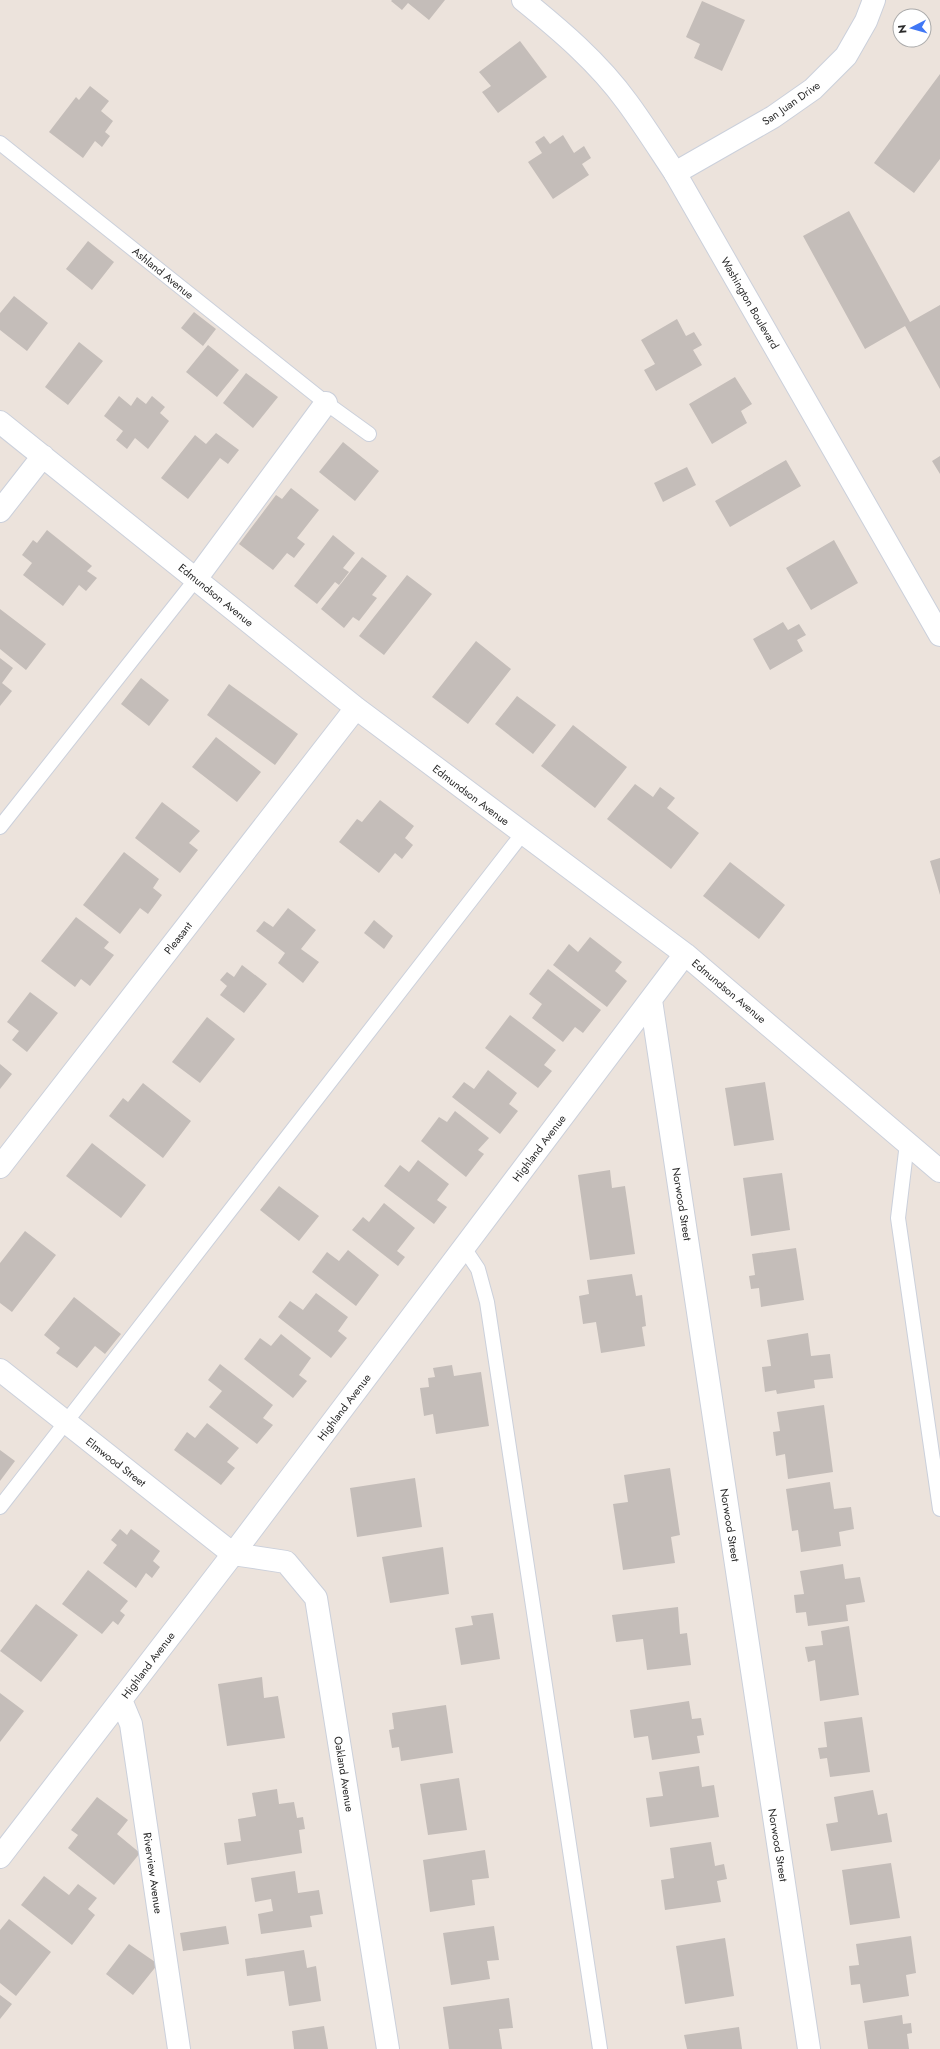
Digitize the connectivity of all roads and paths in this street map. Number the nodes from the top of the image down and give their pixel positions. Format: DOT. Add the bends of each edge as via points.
graph roads {
  1 [pos="523,0"];
  2 [pos="874,0"];
  3 [pos="0,143"];
  4 [pos="675,173"];
  5 [pos="326,403"];
  6 [pos="0,422"];
  7 [pos="369,434"];
  8 [pos="43,456"];
  9 [pos="0,511"];
  10 [pos="196,579"];
  11 [pos="940,635"];
  12 [pos="356,708"];
  13 [pos="0,827"];
  14 [pos="523,833"];
  15 [pos="684,954"];
  16 [pos="651,1000"];
  17 [pos="907,1143"];
  18 [pos="0,1167"];
  19 [pos="940,1171"];
  20 [pos="464,1248"];
  21 [pos="0,1370"];
  22 [pos="66,1422"];
  23 [pos="0,1507"];
  24 [pos="940,1509"];
  25 [pos="233,1554"];
  26 [pos="121,1700"];
  27 [pos="0,1857"];
  28 [pos="178,2049"];
  29 [pos="388,2049"];
  30 [pos="600,2049"];
  31 [pos="809,2049"];
  1 -- 4 [label="street, Washington Boulevard" via="563,32 627,101"];
  2 -- 4 [label="street, San Juan Drive" via="866,21 846,56 813,89 773,117"];
  3 -- 5 [label="lane, Ashland Avenue"];
  4 -- 11 [label="street, Washington Boulevard"];
  5 -- 7 [label="lane, Ashland Avenue"];
  5 -- 10 [label="street"];
  6 -- 8 [label="street, Edmundson Avenue"];
  8 -- 9 [label="street"];
  8 -- 10 [label="street, Edmundson Avenue"];
  10 -- 12 [label="street, Edmundson Avenue"];
  10 -- 13 [label="lane"];
  12 -- 14 [label="street, Edmundson Avenue"];
  12 -- 18 [label="street, Pleasant"];
  14 -- 15 [label="street, Edmundson Avenue"];
  14 -- 22 [label="lane"];
  15 -- 16 [label="street, Highland Avenue"];
  15 -- 17 [label="street, Edmundson Avenue"];
  16 -- 20 [label="street, Highland Avenue"];
  16 -- 31 [label="street, Norwood Street"];
  17 -- 19 [label="street, Edmundson Avenue"];
  17 -- 24 [label="lane" via="898,1218"];
  20 -- 25 [label="street, Highland Avenue"];
  20 -- 30 [label="lane" via="478,1269 487,1302"];
  21 -- 22 [label="street, Elmwood Street"];
  22 -- 23 [label="lane"];
  22 -- 25 [label="street, Elmwood Street"];
  25 -- 26 [label="street, Highland Avenue"];
  25 -- 29 [label="street, Oakland Avenue" via="286,1562 316,1598"];
  26 -- 27 [label="street, Highland Avenue"];
  26 -- 28 [label="street, Riverview Avenue" via="131,1724"];
}
